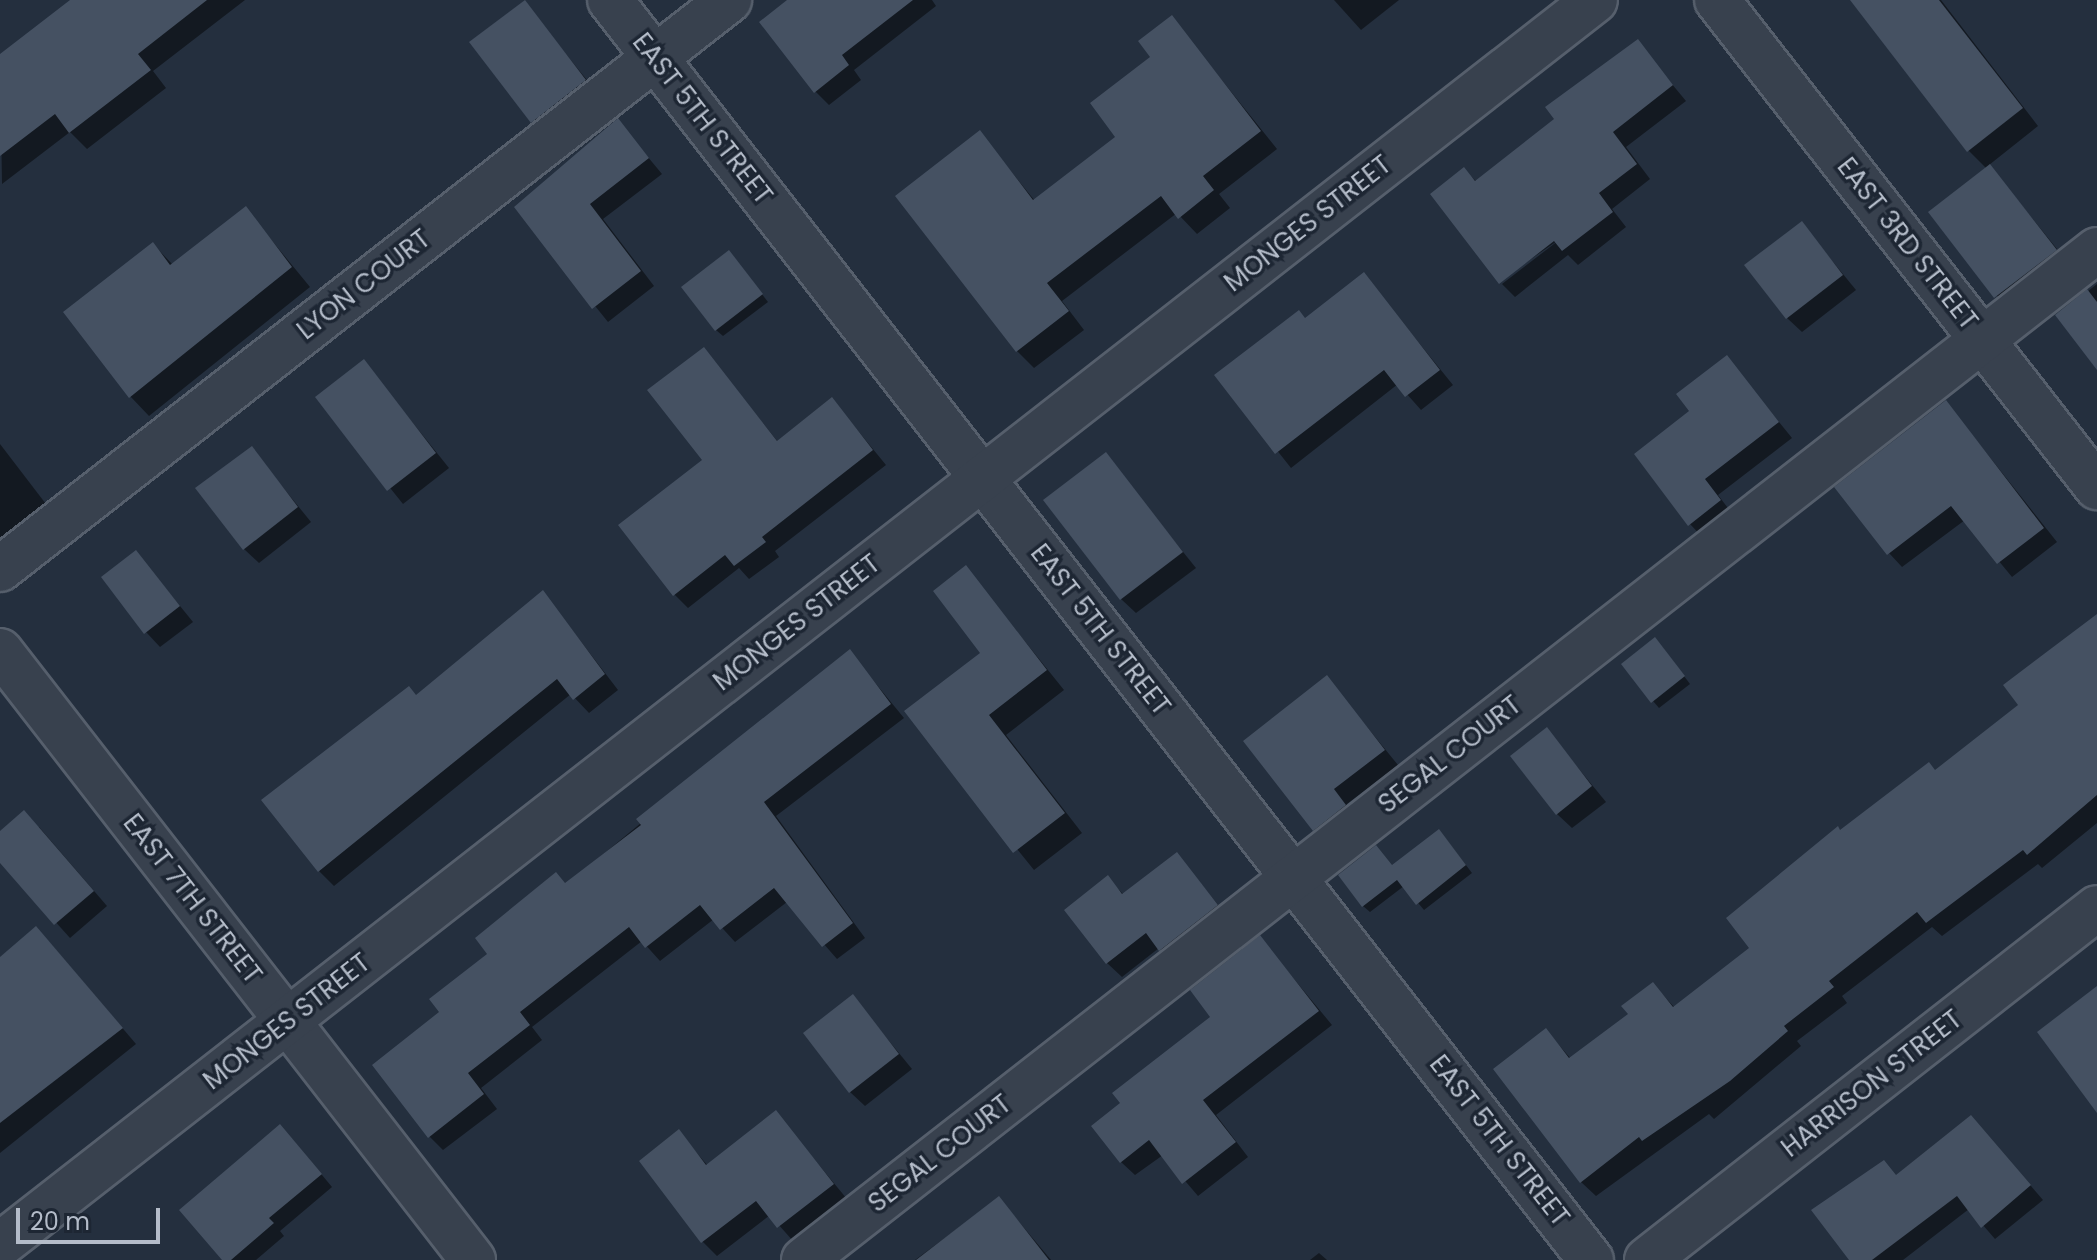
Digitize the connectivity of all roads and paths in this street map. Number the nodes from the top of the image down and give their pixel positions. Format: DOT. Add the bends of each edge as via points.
graph roads {
  1 [pos="610,0"];
  2 [pos="729,0"];
  3 [pos="1595,0"];
  4 [pos="1717,0"];
  5 [pos="655,58"];
  6 [pos="2097,250"];
  7 [pos="1982,340"];
  8 [pos="982,478"];
  9 [pos="2097,487"];
  10 [pos="0,569"];
  11 [pos="0,651"];
  12 [pos="1293,878"];
  13 [pos="2097,908"];
  14 [pos="287,1021"];
  15 [pos="0,1245"];
  16 [pos="473,1260"];
  17 [pos="804,1260"];
  18 [pos="1591,1260"];
  19 [pos="1647,1260"];
  1 -- 5 [label="street, EAST 5TH STREET"];
  2 -- 5 [label="street, LYON COURT"];
  3 -- 8 [label="street, MONGES STREET"];
  4 -- 7 [label="street, EAST 3RD STREET"];
  5 -- 8 [label="street, EAST 5TH STREET"];
  5 -- 10 [label="street, LYON COURT"];
  6 -- 7 [label="street, SEGAL COURT"];
  7 -- 9 [label="street, EAST 3RD STREET"];
  7 -- 12 [label="street, SEGAL COURT"];
  8 -- 12 [label="street, EAST 5TH STREET"];
  8 -- 14 [label="street, MONGES STREET"];
  11 -- 14 [label="street, EAST 7TH STREET"];
  12 -- 17 [label="street, SEGAL COURT"];
  12 -- 18 [label="street, EAST 5TH STREET"];
  13 -- 19 [label="street, HARRISON STREET"];
  14 -- 15 [label="street, MONGES STREET"];
  14 -- 16 [label="street, EAST 7TH STREET"];
}
